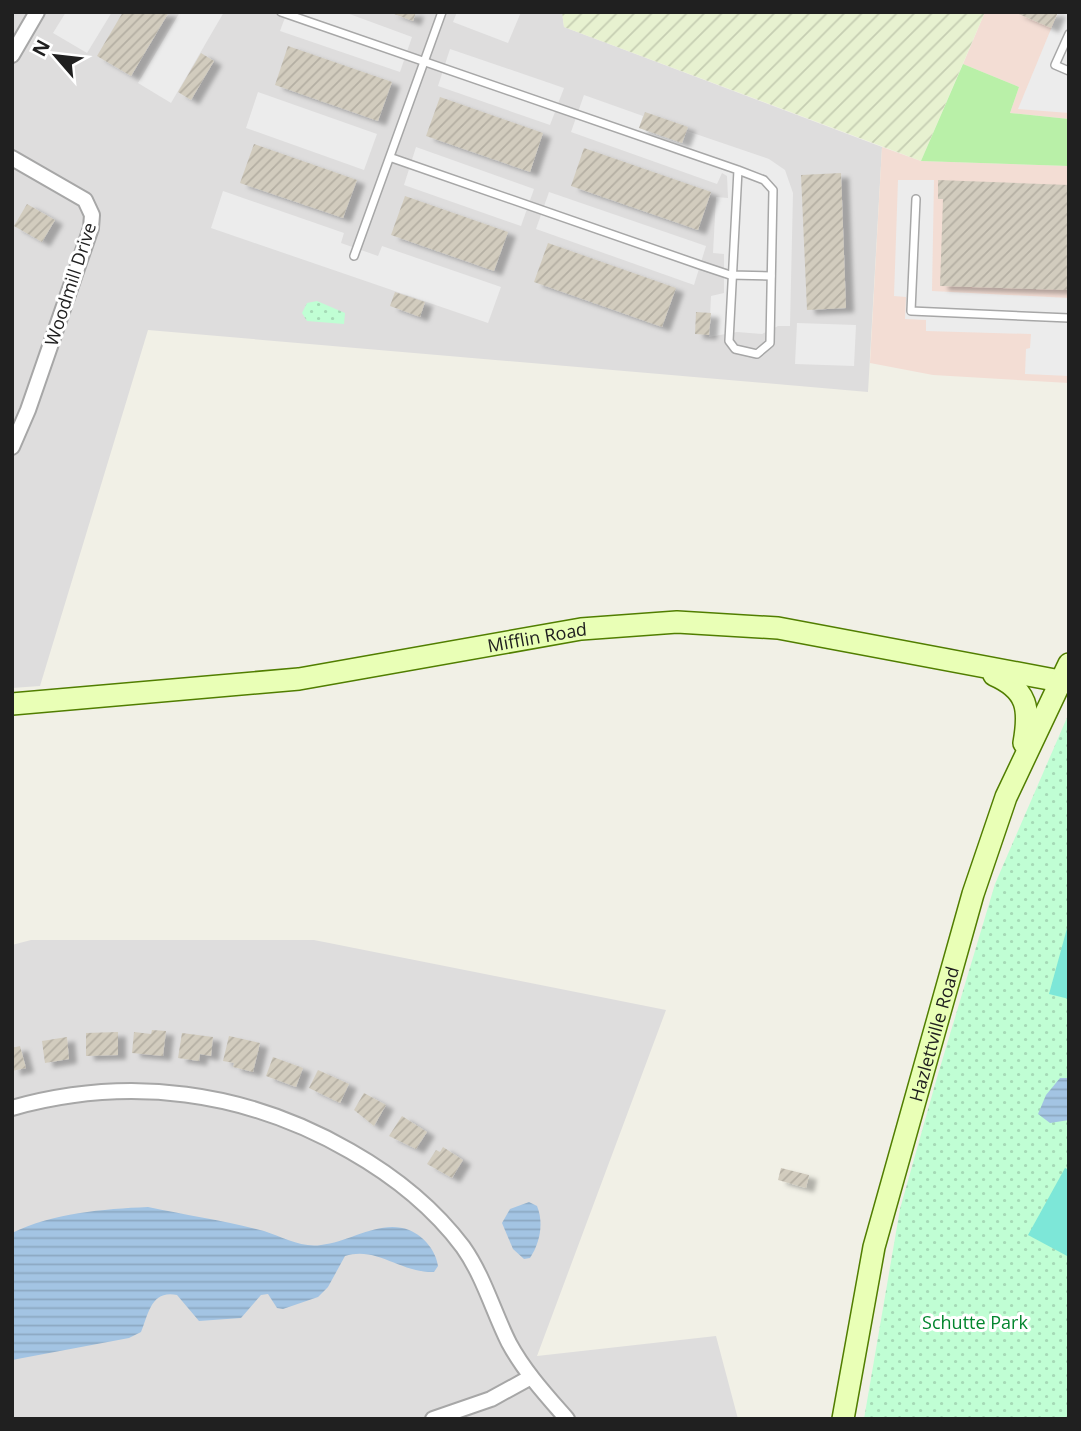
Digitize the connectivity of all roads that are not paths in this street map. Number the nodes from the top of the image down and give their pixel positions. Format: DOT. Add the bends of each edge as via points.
graph roads {
  1 [pos="37,12"];
  2 [pos="281,12"];
  3 [pos="442,12"];
  4 [pos="1069,34"];
  5 [pos="12,55"];
  6 [pos="425,61"];
  7 [pos="1069,71"];
  8 [pos="12,158"];
  9 [pos="392,158"];
  10 [pos="738,170"];
  11 [pos="916,199"];
  12 [pos="354,257"];
  13 [pos="730,275"];
  14 [pos="771,276"];
  15 [pos="1069,318"];
  16 [pos="13,442"];
  17 [pos="973,666"];
  18 [pos="1066,676"];
  19 [pos="12,704"];
  20 [pos="1020,762"];
  21 [pos="12,1108"];
  22 [pos="531,1377"];
  23 [pos="433,1419"];
  24 [pos="567,1419"];
  25 [pos="843,1419"];
  1 -- 5 [label="street"];
  2 -- 6 [label="lane"];
  3 -- 6 [label="lane"];
  4 -- 7 [label="lane" via="1055,65"];
  6 -- 9 [label="lane"];
  6 -- 10 [label="lane"];
  8 -- 16 [label="street, Woodmill Drive" via="85,200 92,215 87,241"];
  9 -- 12 [label="lane"];
  9 -- 13 [label="lane"];
  10 -- 13 [label="lane"];
  10 -- 14 [label="lane" via="764,180 773,190"];
  11 -- 15 [label="lane" via="911,311"];
  13 -- 14 [label="lane"];
  13 -- 14 [label="lane" via="729,341 746,354 757,354 770,343"];
  17 -- 18 [label="main road, Mifflin Road"];
  17 -- 19 [label="main road, Mifflin Road" via="778,628 651,622 582,629 323,676"];
  17 -- 20 [label="main road" via="1009,682 1021,694 1027,718"];
  18 -- 20 [label="main road, Hazlettville Road"];
  20 -- 25 [label="main road, Hazlettville Road" via="973,894 882,1214"];
  21 -- 22 [label="street" via="88,1093 184,1093 246,1105 335,1142 407,1189 446,1226 473,1262 510,1345"];
  22 -- 23 [label="street" via="482,1403"];
  22 -- 24 [label="street"];
}
